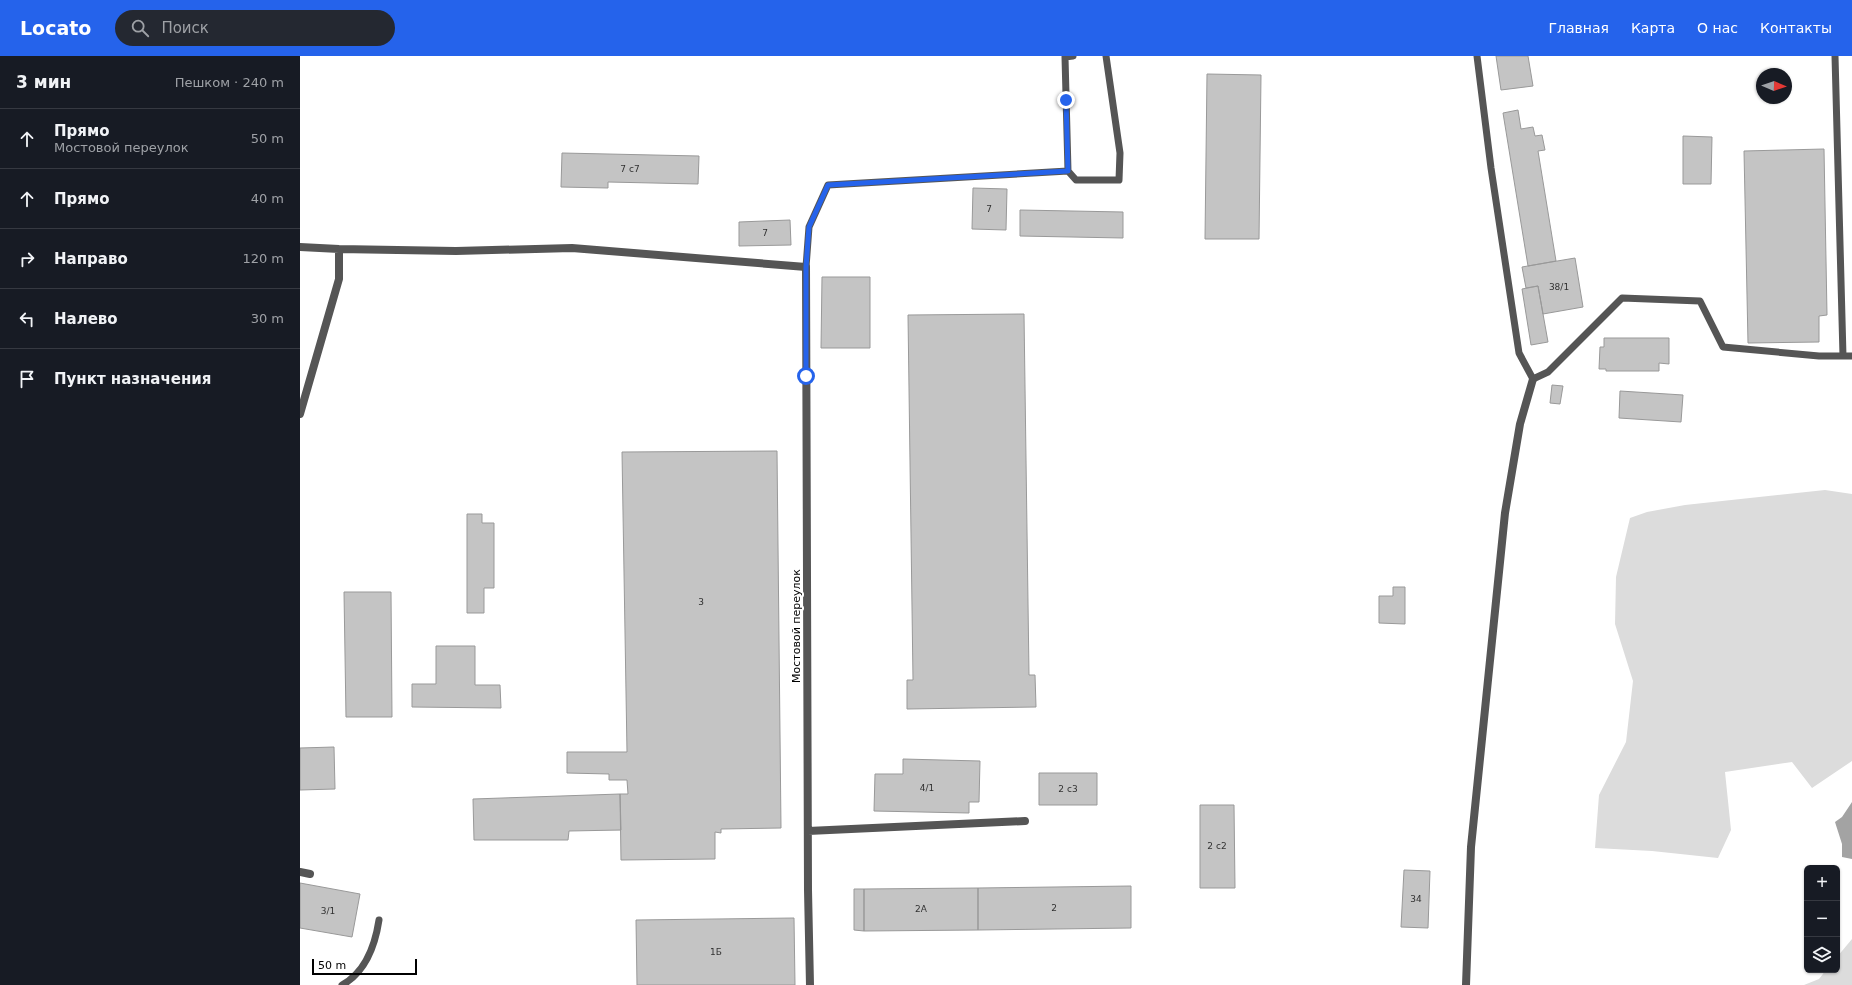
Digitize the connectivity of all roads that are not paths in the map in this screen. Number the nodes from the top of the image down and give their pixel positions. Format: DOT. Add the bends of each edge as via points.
graph roads {
  1 [pos="1073,56"];
  2 [pos="1106,56"];
  3 [pos="1477,56"];
  4 [pos="1835,56"];
  5 [pos="1068,171"];
  6 [pos="300,247"];
  7 [pos="339,249"];
  8 [pos="806,267"];
  9 [pos="1843,356"];
  10 [pos="1852,356"];
  11 [pos="1533,379"];
  12 [pos="300,414"];
  13 [pos="1025,821"];
  14 [pos="808,831"];
  15 [pos="300,872"];
  16 [pos="310,874"];
  17 [pos="379,920"];
  18 [pos="342,985"];
  19 [pos="810,985"];
  20 [pos="1466,985"];
  1 -- 5 [label="lane" via="1065,57"];
  2 -- 5 [label="lane" via="1120,153 1119,180 1076,180"];
  3 -- 11 [label="lane" via="1519,353"];
  4 -- 9 [label="lane"];
  5 -- 8 [label="lane" via="828,185 809,227"];
  6 -- 7 [label="street"];
  7 -- 8 [label="street" via="456,251 572,248"];
  7 -- 12 [label="street" via="339,279"];
  8 -- 14 [label="street, Мостовой переулок"];
  9 -- 10 [label="lane"];
  9 -- 11 [label="lane" via="1723,347 1700,301 1622,298 1548,372"];
  11 -- 20 [label="street" via="1520,424 1504,513 1471,847"];
  13 -- 14 [label="street"];
  14 -- 19 [label="street, Мостовой переулок"];
  15 -- 16 [label="street"];
  17 -- 18 [label="lane" via="377,938 370,955 352,980"];
}
